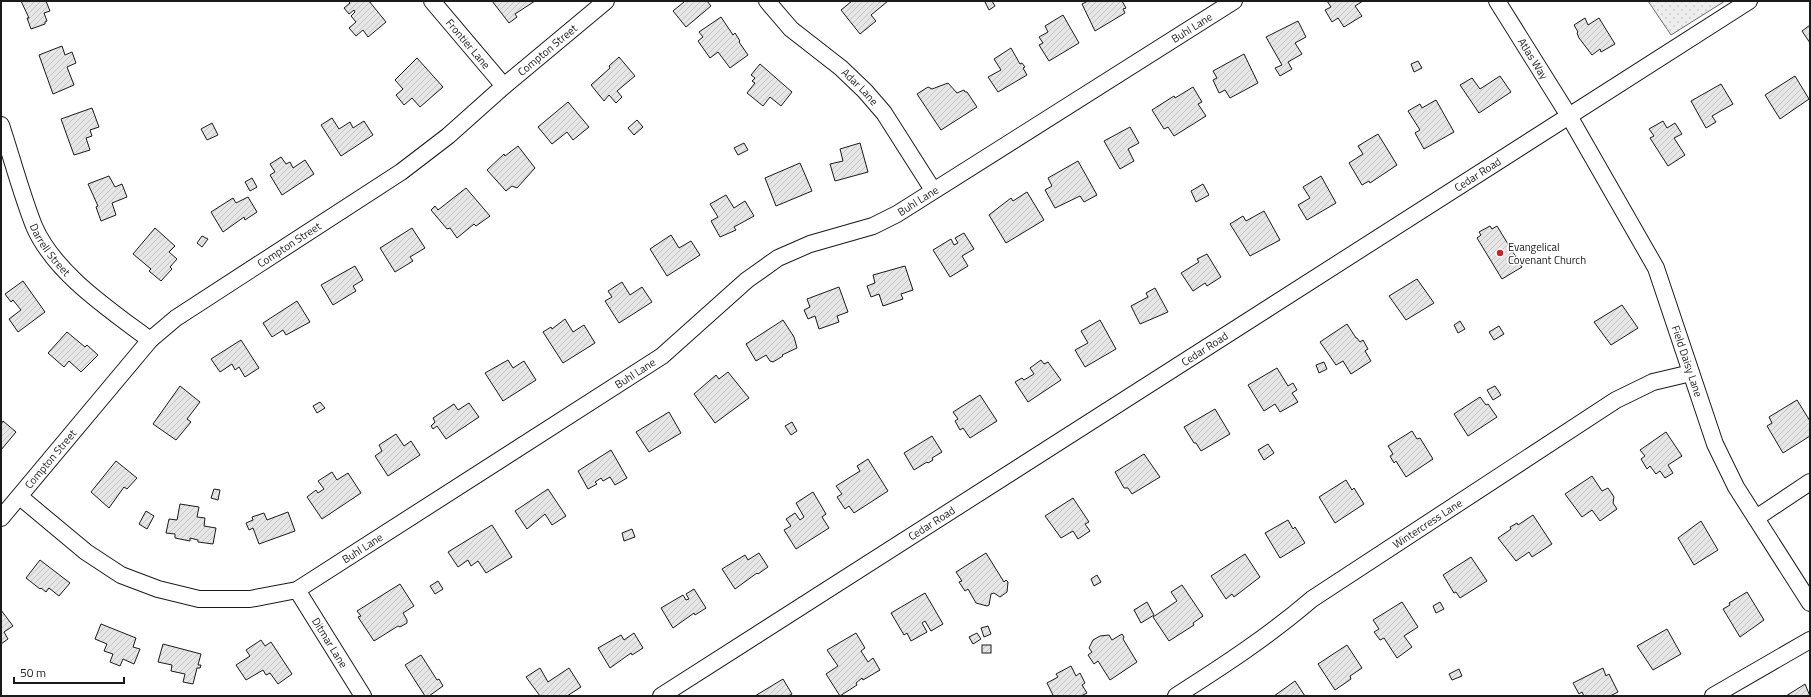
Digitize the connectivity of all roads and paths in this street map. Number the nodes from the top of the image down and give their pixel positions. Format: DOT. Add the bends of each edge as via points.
graph roads {
  1 [pos="432,1"];
  2 [pos="606,1"];
  3 [pos="767,1"];
  4 [pos="1234,1"];
  5 [pos="1496,1"];
  6 [pos="1749,1"];
  7 [pos="504,86"];
  8 [pos="1569,116"];
  9 [pos="1,125"];
  10 [pos="933,190"];
  11 [pos="150,340"];
  12 [pos="1691,373"];
  13 [pos="1810,482"];
  14 [pos="20,497"];
  15 [pos="1,518"];
  16 [pos="1756,518"];
  17 [pos="297,590"];
  18 [pos="1810,603"];
  19 [pos="1810,640"];
  20 [pos="363,696"];
  21 [pos="661,696"];
  22 [pos="1176,696"];
  23 [pos="1713,696"];
  1 -- 7 [label="street, Frontier Lane"];
  2 -- 7 [label="street, Compton Street"];
  3 -- 10 [label="street, Adar Lane" via="791,28 865,91 884,113"];
  4 -- 10 [label="street, Buhl Lane"];
  5 -- 8 [label="street, Atlas Way"];
  6 -- 8 [label="street, Cedar Road"];
  7 -- 11 [label="street, Compton Street" via="448,136 402,172 176,318"];
  8 -- 12 [label="street, Field Daisy Lane" via="1656,268"];
  8 -- 21 [label="street, Cedar Road"];
  9 -- 11 [label="street, Darrell Street" via="35,227 55,259 85,291"];
  10 -- 17 [label="street, Buhl Lane" via="897,214 873,226 810,244 778,258 747,280 662,356"];
  11 -- 14 [label="street, Compton Street"];
  12 -- 16 [label="street, Field Daisy Lane" via="1715,444 1736,487"];
  12 -- 22 [label="street, Wintercress Lane" via="1654,382 1616,400 1312,599 1249,649"];
  13 -- 16 [label="street"];
  14 -- 15 [label="street, Compton Street"];
  14 -- 17 [label="street, Buhl Lane" via="86,552 121,575 158,589 199,599 250,599"];
  16 -- 18 [label="street, Field Daisy Lane"];
  17 -- 20 [label="street, Ditmar Lane"];
  19 -- 23 [label="street"];
}
